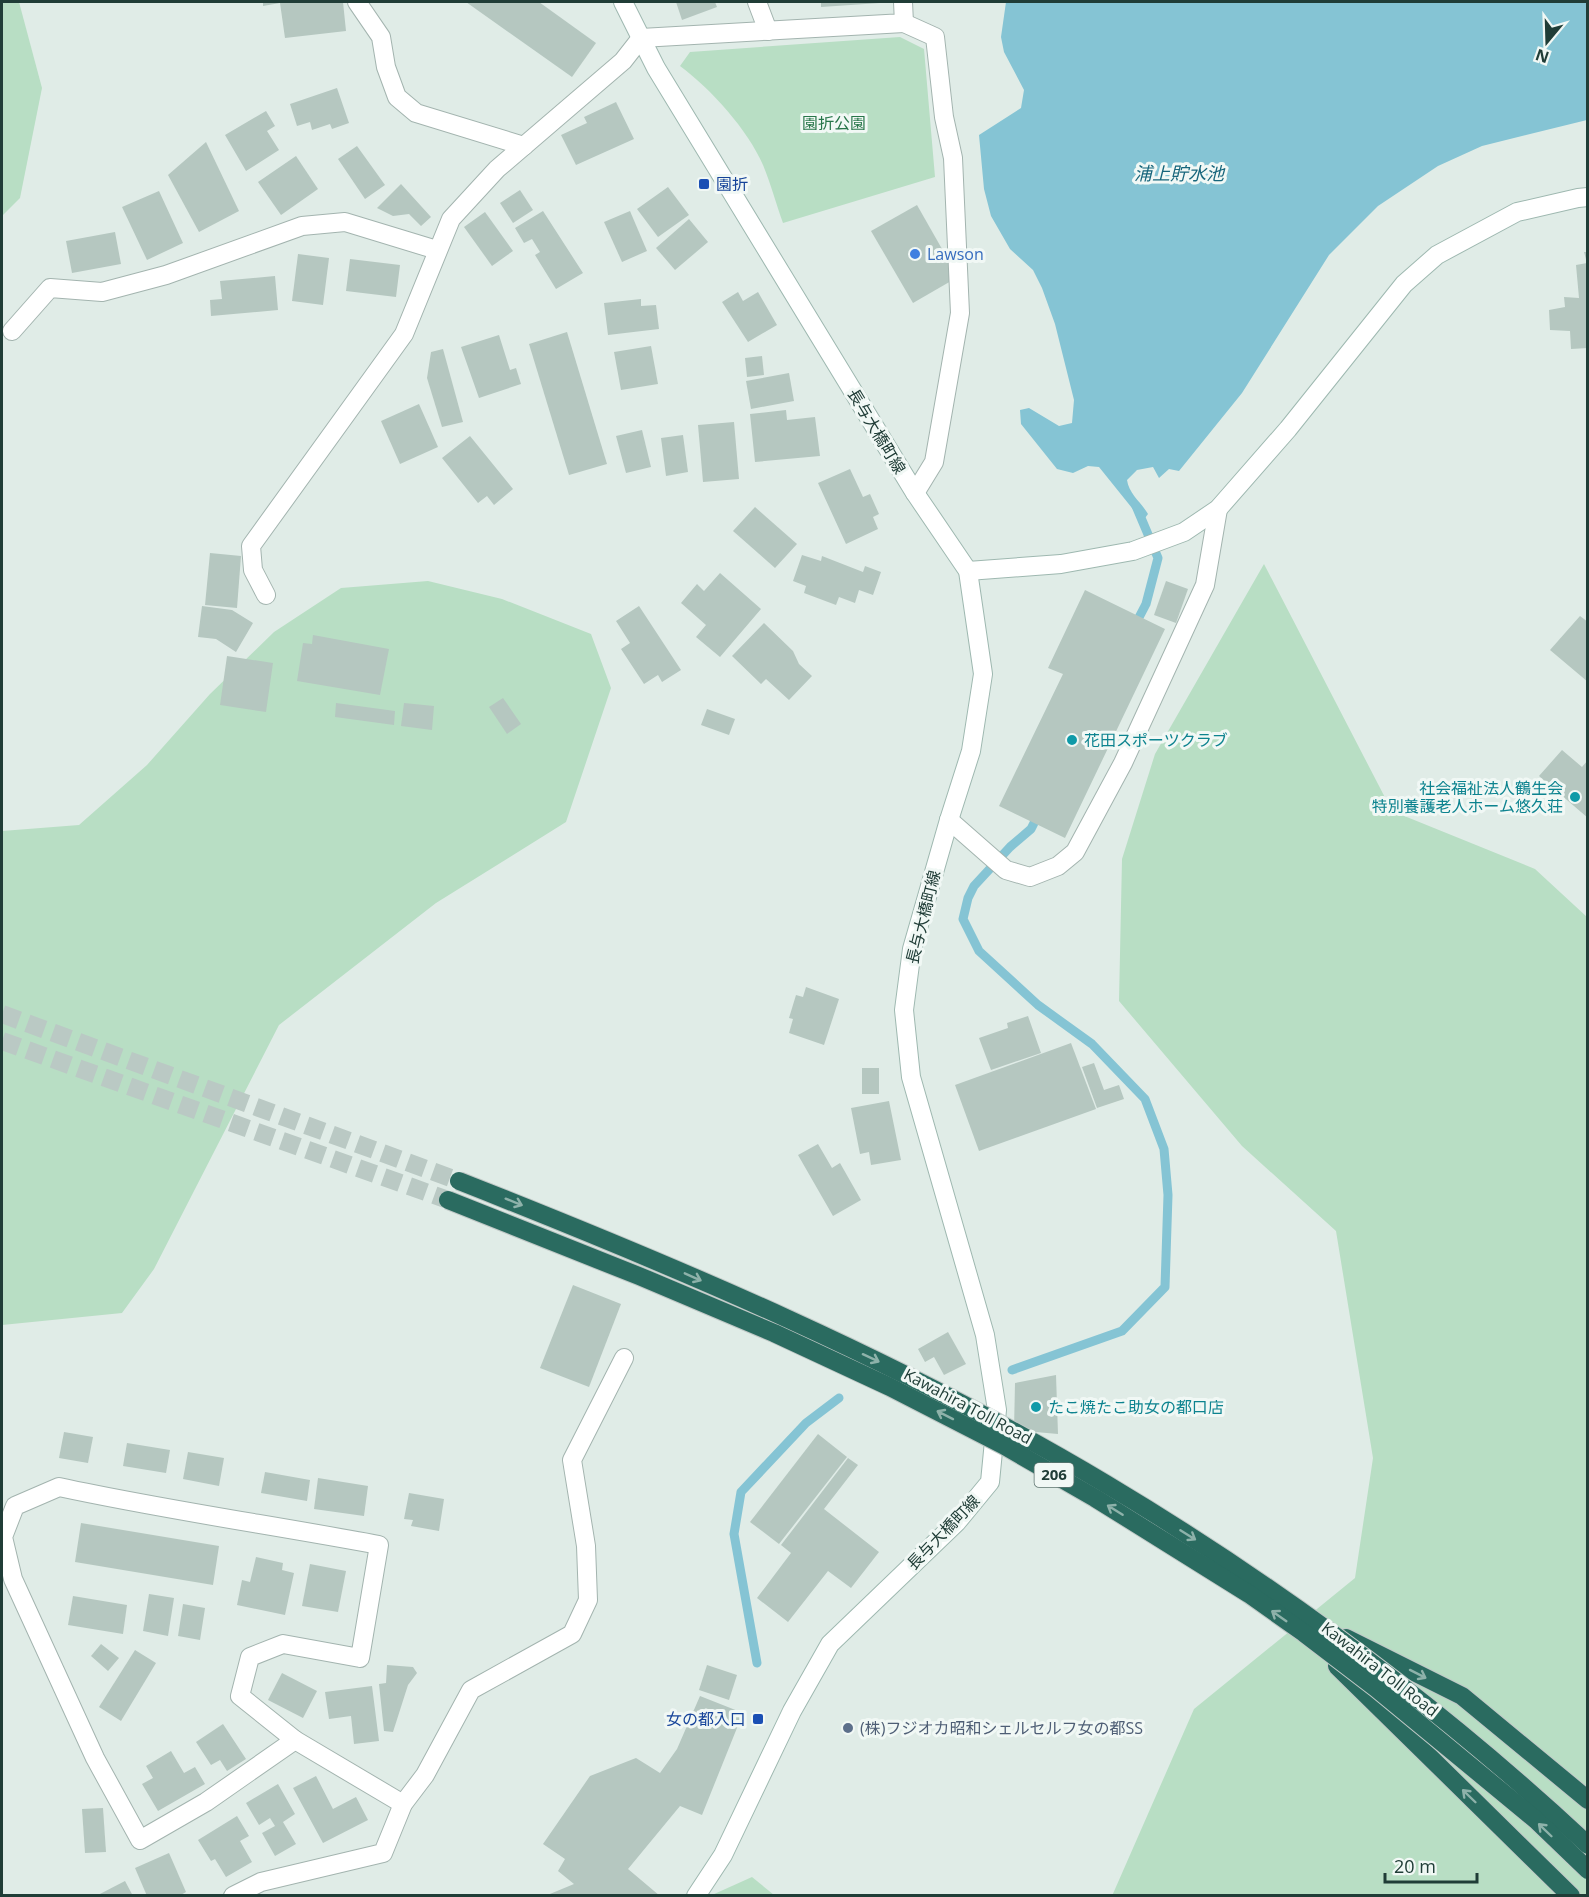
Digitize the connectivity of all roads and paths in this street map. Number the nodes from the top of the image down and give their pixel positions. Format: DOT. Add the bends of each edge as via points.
graph roads {
  1 [pos="357,2"];
  2 [pos="623,2"];
  3 [pos="757,2"];
  4 [pos="903,2"];
  5 [pos="904,23"];
  6 [pos="768,31"];
  7 [pos="641,38"];
  8 [pos="524,146"];
  9 [pos="1587,197"];
  10 [pos="437,250"];
  11 [pos="12,331"];
  12 [pos="915,493"];
  13 [pos="1218,509"];
  14 [pos="968,571"];
  15 [pos="266,595"];
  16 [pos="949,820"];
  17 [pos="459,1180"];
  18 [pos="448,1200"];
  19 [pos="624,1358"];
  20 [pos="1328,1629"];
  21 [pos="1304,1634"];
  22 [pos="296,1740"];
  23 [pos="1587,1800"];
  24 [pos="403,1804"];
  25 [pos="1587,1845"];
  26 [pos="1587,1870"];
  27 [pos="233,1896"];
  28 [pos="696,1896"];
  29 [pos="1571,1896"];
  1 -- 8 [label="street" via="381,37 397,97 416,113"];
  2 -- 7 [label="street, 長与大橋町線"];
  3 -- 6 [label="street"];
  4 -- 5 [label="street"];
  5 -- 6 [label="street"];
  5 -- 12 [label="street" via="935,37 953,158 960,313 934,462"];
  6 -- 7 [label="street"];
  7 -- 8 [label="street" via="623,61"];
  7 -- 12 [label="street, 長与大橋町線"];
  8 -- 10 [label="street" via="451,219"];
  9 -- 13 [label="street" via="1517,212 1437,255 1404,284"];
  10 -- 11 [label="street" via="345,222 302,226 102,292 50,288"];
  10 -- 15 [label="street" via="404,334 251,546 253,570"];
  12 -- 14 [label="street, 長与大橋町線"];
  13 -- 14 [label="street" via="1184,532 1133,552 1061,564"];
  13 -- 16 [label="street" via="1206,585 1123,763 1075,852 1058,866 1030,877 1006,870"];
  14 -- 16 [label="street, 長与大橋町線" via="983,674 971,752"];
  16 -- 28 [label="street, 長与大橋町線" via="912,949 904,1010 911,1077 985,1335 997,1410 990,1482 957,1522 830,1644 792,1710 723,1855"];
  17 -- 20 [label="highway, Kawahira Toll Road / 206, one-way, bridge" via="648,1257 908,1376 1105,1483"];
  21 -- 18 [label="highway, Kawahira Toll Road / 206, one-way, bridge" via="1249,1594 1095,1498 890,1387 774,1333"];
  19 -- 24 [label="street" via="572,1460 586,1546 588,1600 572,1634 471,1690 425,1775"];
  20 -- 23 [label="highway, one-way" via="1462,1696"];
  20 -- 25 [label="highway, Kawahira Toll Road / 206, bridge" via="1449,1724"];
  26 -- 21 [label="highway, Kawahira Toll Road / 206, one-way, bridge" via="1518,1806 1376,1688"];
  29 -- 21 [label="highway, one-way"];
  22 -- 22 [label="street" via="206,1802 140,1840 95,1758 13,1579 3,1537 15,1506 59,1487 379,1545 360,1658 283,1644 250,1657 240,1696"];
  22 -- 24 [label="street"];
  24 -- 27 [label="street" via="383,1853 261,1881"];
}
